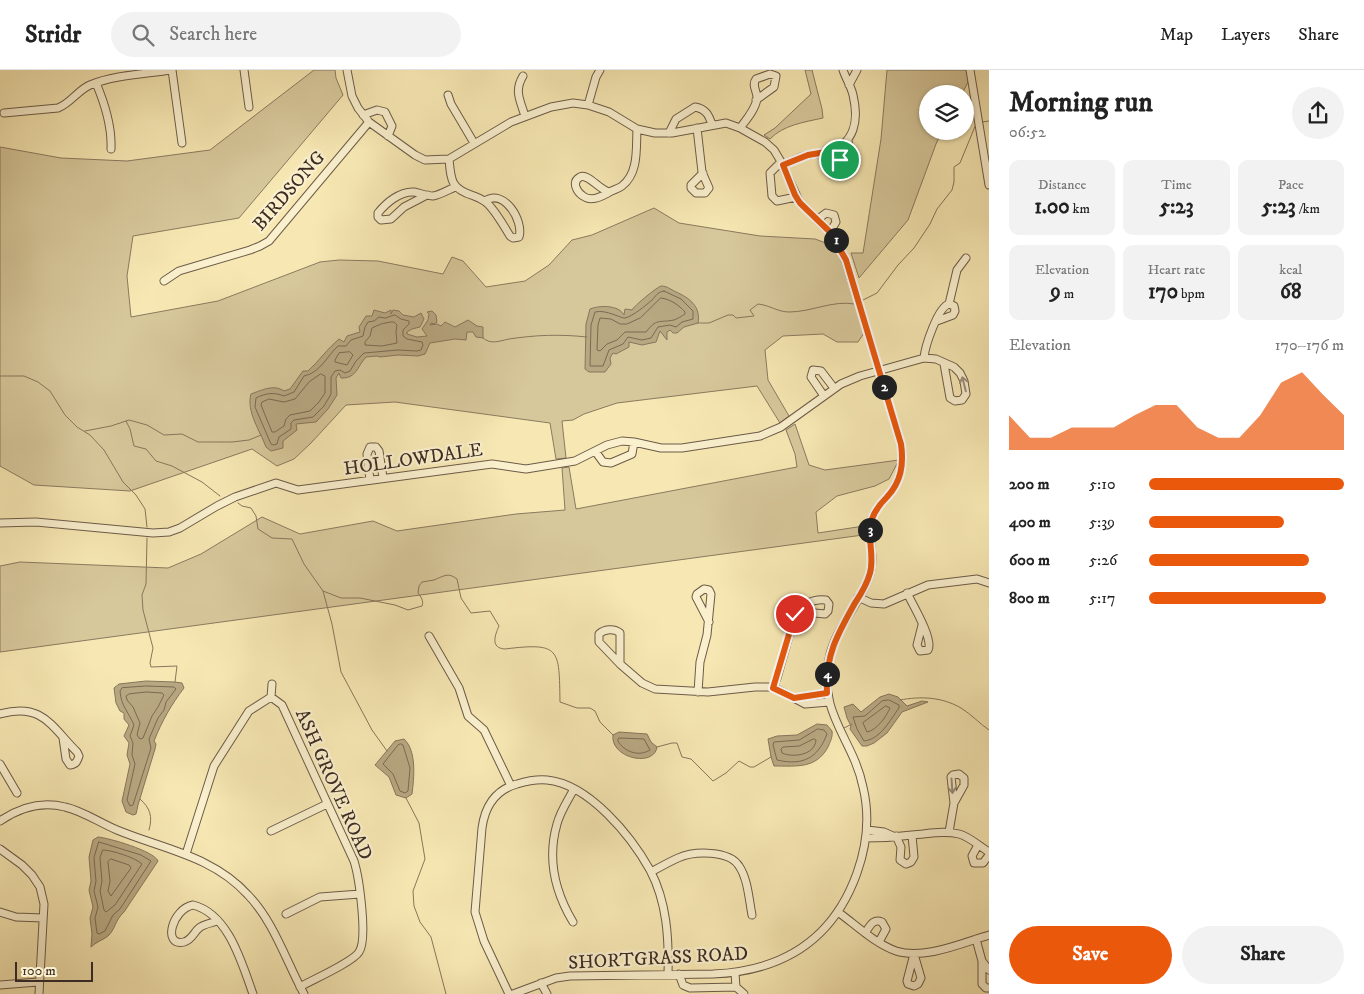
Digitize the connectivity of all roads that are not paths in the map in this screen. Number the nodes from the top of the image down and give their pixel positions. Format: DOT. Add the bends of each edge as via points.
graph roads {
  1 [pos="172,70"];
  2 [pos="244,70"];
  3 [pos="347,70"];
  4 [pos="600,70"];
  5 [pos="843,70"];
  6 [pos="857,70"];
  7 [pos="970,70"];
  8 [pos="523,76"];
  9 [pos="96,83"];
  10 [pos="849,85"];
  11 [pos="448,95"];
  12 [pos="756,100"];
  13 [pos="588,105"];
  14 [pos="249,107"];
  15 [pos="4,113"];
  16 [pos="363,115"];
  17 [pos="525,116"];
  18 [pos="369,122"];
  19 [pos="712,125"];
  20 [pos="697,128"];
  21 [pos="740,128"];
  22 [pos="637,129"];
  23 [pos="670,133"];
  24 [pos="388,136"];
  25 [pos="848,139"];
  26 [pos="182,143"];
  27 [pos="474,143"];
  28 [pos="110,150"];
  29 [pos="826,152"];
  30 [pos="449,159"];
  31 [pos="782,164"];
  32 [pos="703,173"];
  33 [pos="989,185"];
  34 [pos="455,188"];
  35 [pos="609,192"];
  36 [pos="427,195"];
  37 [pos="796,197"];
  38 [pos="485,201"];
  39 [pos="817,220"];
  40 [pos="830,232"];
  41 [pos="966,258"];
  42 [pos="164,281"];
  43 [pos="949,304"];
  44 [pos="937,321"];
  45 [pos="924,358"];
  46 [pos="944,364"];
  47 [pos="879,371"];
  48 [pos="834,388"];
  49 [pos="824,396"];
  50 [pos="634,442"];
  51 [pos="595,451"];
  52 [pos="383,478"];
  53 [pos="370,480"];
  54 [pos="0,523"];
  55 [pos="988,581"];
  56 [pos="907,594"];
  57 [pos="858,597"];
  58 [pos="795,614"];
  59 [pos="708,622"];
  60 [pos="922,625"];
  61 [pos="429,636"];
  62 [pos="620,664"];
  63 [pos="272,684"];
  64 [pos="773,688"];
  65 [pos="698,692"];
  66 [pos="827,693"];
  67 [pos="271,697"];
  68 [pos="794,698"];
  69 [pos="828,702"];
  70 [pos="0,714"];
  71 [pos="63,738"];
  72 [pos="0,764"];
  73 [pos="511,786"];
  74 [pos="574,789"];
  75 [pos="17,793"];
  76 [pos="954,803"];
  77 [pos="327,804"];
  78 [pos="0,821"];
  79 [pos="271,831"];
  80 [pos="949,832"];
  81 [pos="866,834"];
  82 [pos="912,835"];
  83 [pos="894,836"];
  84 [pos="978,845"];
  85 [pos="0,849"];
  86 [pos="989,853"];
  87 [pos="186,854"];
  88 [pos="651,872"];
  89 [pos="360,894"];
  90 [pos="0,912"];
  91 [pos="838,912"];
  92 [pos="286,914"];
  93 [pos="752,915"];
  94 [pos="43,918"];
  95 [pos="217,922"];
  96 [pos="573,922"];
  97 [pos="865,933"];
  98 [pos="989,935"];
  99 [pos="976,939"];
  100 [pos="879,942"];
  101 [pos="982,961"];
  102 [pos="989,970"];
  103 [pos="735,973"];
  104 [pos="668,974"];
  105 [pos="679,974"];
  106 [pos="38,982"];
  107 [pos="541,983"];
  108 [pos="0,985"];
  109 [pos="300,987"];
  110 [pos="736,987"];
  111 [pos="989,988"];
  112 [pos="39,994"];
  113 [pos="253,994"];
  114 [pos="304,994"];
  115 [pos="509,994"];
  116 [pos="513,994"];
  117 [pos="547,994"];
  118 [pos="744,994"];
  1 -- 9 [label="street"];
  1 -- 26 [label="street"];
  2 -- 14 [label="street"];
  3 -- 16 [label="street" via="352,96"];
  4 -- 13 [label="street"];
  5 -- 10 [label="street"];
  6 -- 10 [label="street"];
  7 -- 33 [label="street"];
  8 -- 17 [label="street" via="517,86"];
  9 -- 15 [label="street" via="58,108"];
  9 -- 28 [label="street" via="108,118"];
  10 -- 25 [label="street" via="856,122"];
  11 -- 27 [label="street"];
  12 -- 21 [label="street"];
  13 -- 17 [label="street, SHORTGRASS ROAD" via="563,104"];
  13 -- 22 [label="street, SHORTGRASS ROAD" via="609,112"];
  16 -- 18 [label="street"];
  16 -- 24 [label="street" via="377,110 385,112 392,126"];
  17 -- 27 [label="street, SHORTGRASS ROAD"];
  18 -- 24 [label="street"];
  18 -- 42 [label="street, BIRDSONG" via="269,241 250,250 179,271"];
  19 -- 20 [label="street, SHORTGRASS ROAD"];
  19 -- 21 [label="street, SHORTGRASS ROAD" via="726,123"];
  19 -- 23 [label="street" via="705,111 695,107 676,119"];
  20 -- 23 [label="street, SHORTGRASS ROAD"];
  20 -- 32 [label="street"];
  21 -- 31 [label="street, SHORTGRASS ROAD" via="765,142"];
  22 -- 23 [label="street, SHORTGRASS ROAD"];
  22 -- 35 [label="street" via="634,170 621,187"];
  24 -- 30 [label="street" via="425,160"];
  25 -- 29 [label="street"];
  25 -- 29 [label="street" via="845,157 837,159"];
  27 -- 30 [label="street, SHORTGRASS ROAD"];
  29 -- 31 [label="street"];
  30 -- 34 [label="street"];
  31 -- 37 [label="street, SHORTGRASS ROAD"];
  31 -- 37 [label="street" via="770,173 772,196 777,201"];
  34 -- 36 [label="street"];
  34 -- 38 [label="street"];
  35 -- 35 [label="street" via="590,199 577,191 576,183 578,178 587,177 597,187"];
  36 -- 36 [label="street" via="406,193 382,207 378,217 381,220 391,219 404,207"];
  37 -- 39 [label="street, SHORTGRASS ROAD"];
  38 -- 38 [label="street" via="510,236 519,237 519,223 502,198 493,197"];
  39 -- 40 [label="street, SHORTGRASS ROAD"];
  39 -- 40 [label="street" via="826,213 834,215 836,222"];
  40 -- 47 [label="street, SHORTGRASS ROAD" via="851,272"];
  41 -- 43 [label="street" via="957,270"];
  43 -- 44 [label="street" via="943,306"];
  43 -- 44 [label="street" via="954,306 955,313"];
  44 -- 45 [label="street" via="927,339"];
  45 -- 46 [label="street"];
  45 -- 47 [label="street, HOLLOWDALE"];
  46 -- 46 [label="street, one-way" via="950,398 962,400 966,394 962,377 954,367"];
  47 -- 48 [label="street, HOLLOWDALE"];
  47 -- 57 [label="street, SHORTGRASS ROAD" via="901,444 902,464 898,481 871,520 872,566"];
  48 -- 49 [label="street, HOLLOWDALE"];
  48 -- 49 [label="street" via="821,371 813,370 811,377"];
  49 -- 50 [label="street, HOLLOWDALE" via="782,427 760,436 682,448"];
  50 -- 51 [label="street, HOLLOWDALE" via="622,441"];
  50 -- 51 [label="street" via="632,454 611,463 603,462"];
  51 -- 52 [label="street, HOLLOWDALE" via="575,461 526,469 492,464"];
  52 -- 53 [label="street, HOLLOWDALE"];
  52 -- 53 [label="street" via="379,451 370,447 367,454"];
  53 -- 54 [label="street, HOLLOWDALE" via="298,490 276,483 235,497 169,532 36,522"];
  55 -- 56 [label="street" via="968,579 934,584"];
  56 -- 57 [label="street" via="879,605"];
  56 -- 60 [label="street"];
  57 -- 66 [label="street, SHORTGRASS ROAD" via="833,644 827,668"];
  58 -- 64 [label="street"];
  59 -- 65 [label="street"];
  61 -- 73 [label="street" via="460,688 468,716 484,730"];
  62 -- 62 [label="street" via="599,642 602,632 614,629 620,632"];
  62 -- 65 [label="street" via="642,683 655,689"];
  63 -- 67 [label="street, ASH GROVE ROAD"];
  64 -- 65 [label="street"];
  64 -- 68 [label="street"];
  66 -- 68 [label="street"];
  66 -- 69 [label="street, SHORTGRASS ROAD"];
  67 -- 77 [label="street, ASH GROVE ROAD" via="282,705"];
  67 -- 87 [label="street" via="249,710 214,766"];
  68 -- 69 [label="street" via="805,704"];
  69 -- 81 [label="street, SHORTGRASS ROAD" via="859,772 866,802"];
  70 -- 71 [label="street" via="11,711 37,713 46,718"];
  72 -- 75 [label="street"];
  73 -- 74 [label="street" via="547,780"];
  73 -- 115 [label="street" via="494,797 483,816 475,896 484,941"];
  74 -- 88 [label="street" via="615,821 631,839"];
  74 -- 96 [label="street" via="557,824 552,854 557,890"];
  76 -- 80 [label="street"];
  77 -- 79 [label="street"];
  77 -- 89 [label="street, ASH GROVE ROAD" via="354,861"];
  78 -- 87 [label="street" via="23,808 64,806 117,830"];
  80 -- 82 [label="street"];
  80 -- 84 [label="street" via="960,834"];
  81 -- 83 [label="street" via="884,838"];
  81 -- 91 [label="street, SHORTGRASS ROAD" via="849,895"];
  82 -- 83 [label="street"];
  82 -- 83 [label="street" via="914,857 906,864 900,860 901,847"];
  84 -- 86 [label="street"];
  84 -- 86 [label="street" via="972,856 974,863 982,863"];
  85 -- 94 [label="street" via="22,865 40,887"];
  87 -- 109 [label="street" via="222,871 249,895 270,927"];
  88 -- 93 [label="street" via="679,857 722,854 735,860 741,868"];
  88 -- 104 [label="street" via="668,935"];
  89 -- 92 [label="street" via="320,898"];
  89 -- 109 [label="street, ASH GROVE ROAD" via="363,938 359,953"];
  90 -- 94 [label="street" via="16,917"];
  91 -- 97 [label="street"];
  91 -- 103 [label="street, SHORTGRASS ROAD" via="830,923 795,952 777,961"];
  94 -- 106 [label="street"];
  95 -- 95 [label="street" via="199,927 184,942 173,939 171,933 173,922 188,906 204,910"];
  95 -- 113 [label="street" via="236,948"];
  97 -- 100 [label="street"];
  97 -- 100 [label="street" via="874,922 882,922 886,929"];
  98 -- 99 [label="street"];
  99 -- 100 [label="street" via="914,954"];
  99 -- 101 [label="street"];
  101 -- 102 [label="street"];
  101 -- 111 [label="street" via="982,984"];
  103 -- 105 [label="street, SHORTGRASS ROAD"];
  103 -- 110 [label="street"];
  104 -- 105 [label="street, SHORTGRASS ROAD"];
  104 -- 107 [label="street, SHORTGRASS ROAD" via="570,976"];
  105 -- 110 [label="street" via="682,985 690,988"];
  106 -- 108 [label="street"];
  106 -- 112 [label="street"];
  107 -- 116 [label="street, SHORTGRASS ROAD"];
  107 -- 117 [label="street"];
  109 -- 114 [label="street"];
  110 -- 118 [label="street"];
}
